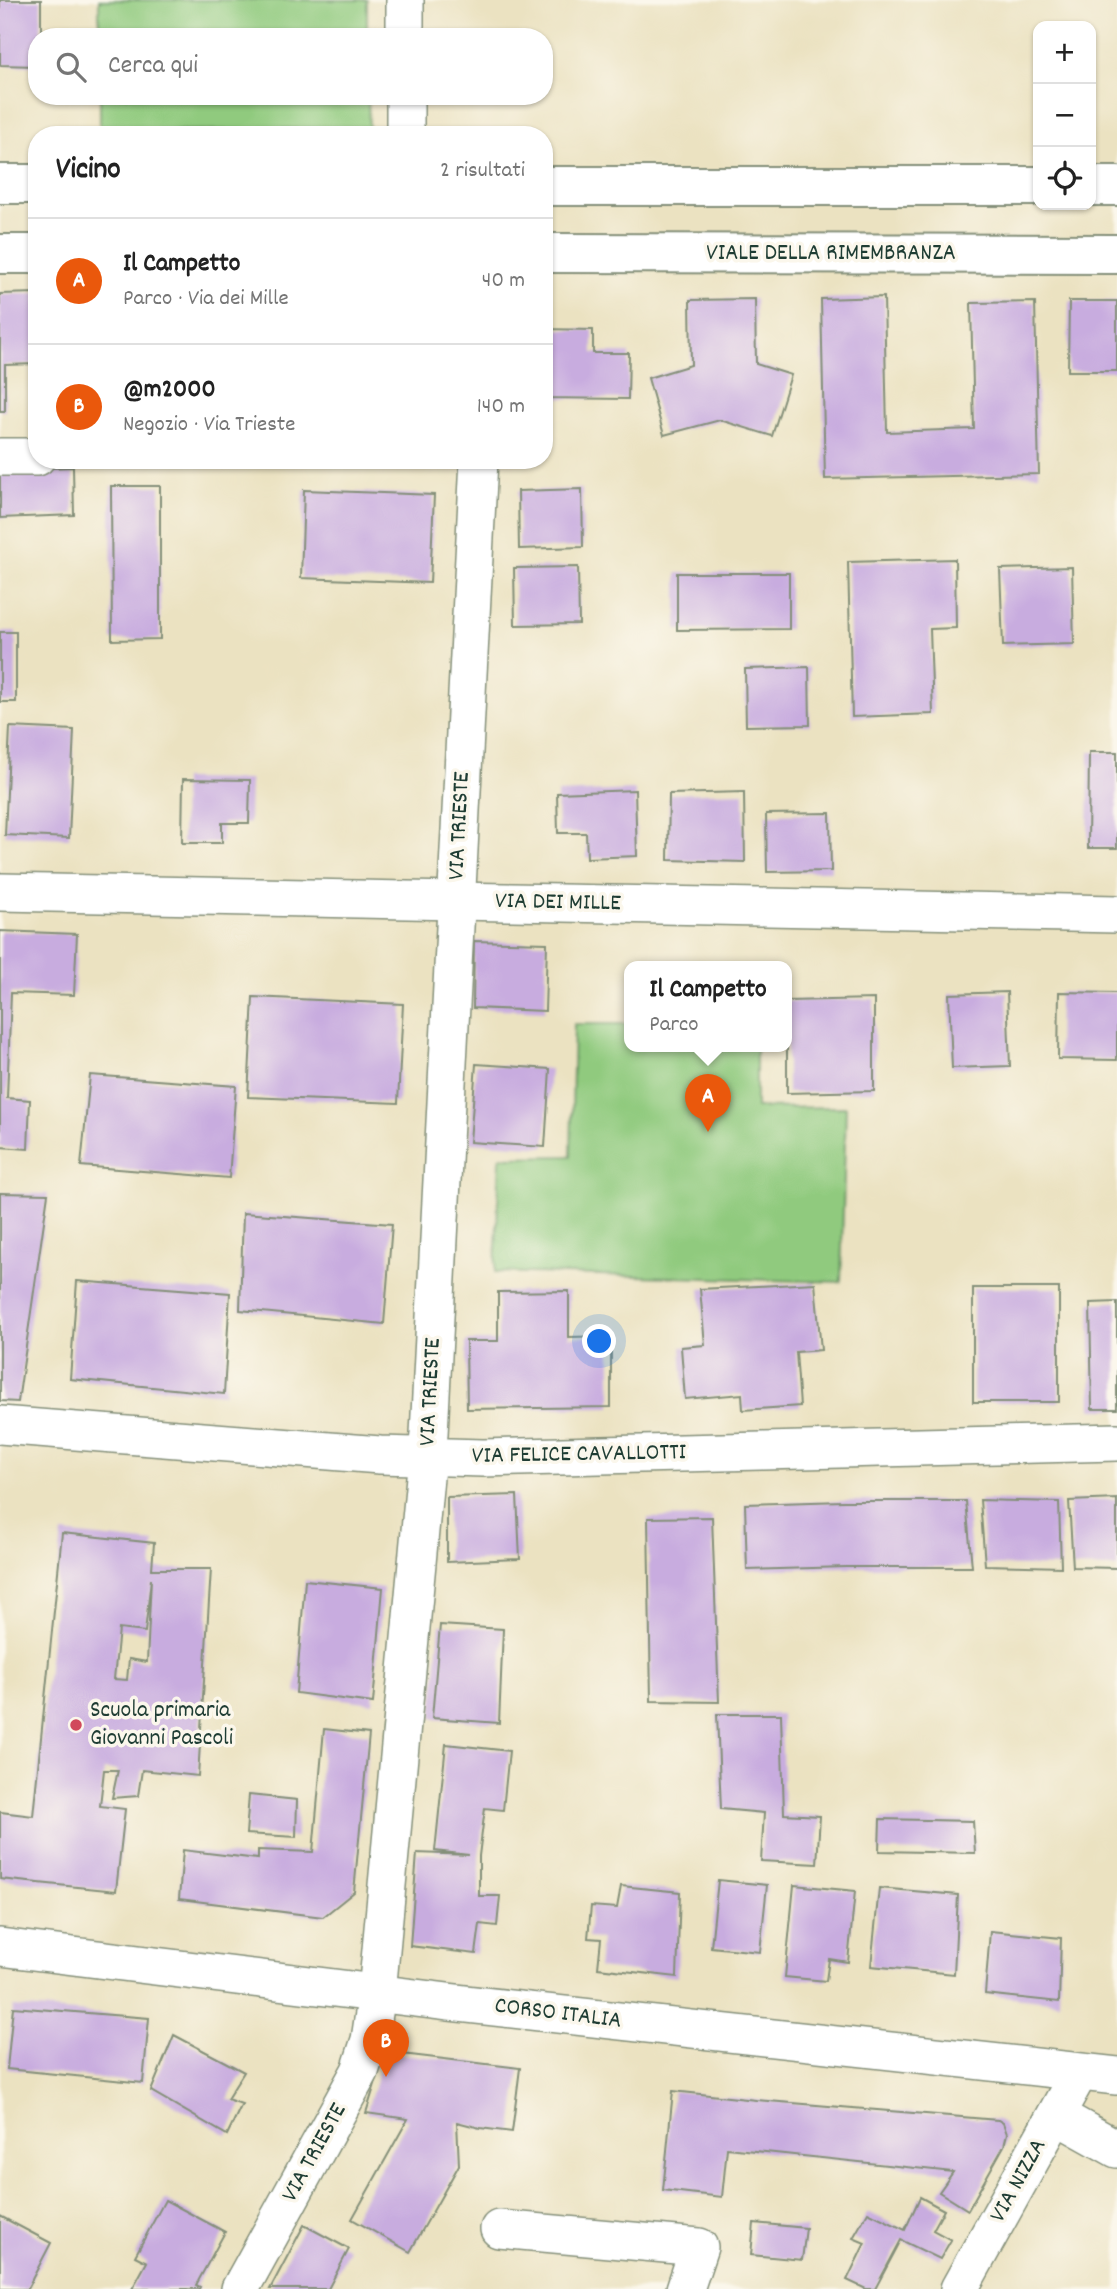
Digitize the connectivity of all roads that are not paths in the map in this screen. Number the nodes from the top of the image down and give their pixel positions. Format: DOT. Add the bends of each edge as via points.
graph roads {
  1 [pos="405,0"];
  2 [pos="405,28"];
  3 [pos="405,105"];
  4 [pos="405,126"];
  5 [pos="0,184"];
  6 [pos="28,184"];
  7 [pos="553,186"];
  8 [pos="1033,186"];
  9 [pos="1096,186"];
  10 [pos="1117,186"];
  11 [pos="553,253"];
  12 [pos="0,254"];
  13 [pos="28,254"];
  14 [pos="1117,254"];
  15 [pos="0,457"];
  16 [pos="28,457"];
  17 [pos="479,469"];
  18 [pos="0,892"];
  19 [pos="456,901"];
  20 [pos="1117,914"];
  21 [pos="0,1425"];
  22 [pos="1117,1442"];
  23 [pos="427,1457"];
  24 [pos="0,1947"];
  25 [pos="377,1993"];
  26 [pos="1079,2073"];
  27 [pos="1117,2076"];
  28 [pos="1056,2115"];
  29 [pos="1117,2149"];
  30 [pos="499,2229"];
  31 [pos="240,2289"];
  32 [pos="685,2289"];
  33 [pos="959,2289"];
  1 -- 2 [label="street"];
  3 -- 4 [label="street"];
  5 -- 6 [label="street"];
  7 -- 8 [label="street"];
  9 -- 10 [label="street"];
  11 -- 14 [label="street, VIALE DELLA RIMEMBRANZA"];
  12 -- 13 [label="street"];
  15 -- 16 [label="street"];
  17 -- 19 [label="street, VIA TRIESTE"];
  18 -- 19 [label="street, VIA DEI MILLE"];
  19 -- 20 [label="street, VIA DEI MILLE"];
  19 -- 23 [label="street, VIA TRIESTE"];
  21 -- 23 [label="street, VIA FELICE CAVALLOTTI"];
  22 -- 23 [label="street, VIA FELICE CAVALLOTTI"];
  23 -- 25 [label="street, VIA TRIESTE"];
  24 -- 25 [label="street, CORSO ITALIA"];
  25 -- 26 [label="street, CORSO ITALIA"];
  25 -- 31 [label="street, VIA TRIESTE" via="360,2071"];
  26 -- 27 [label="street, CORSO ITALIA"];
  26 -- 28 [label="street, VIA NIZZA"];
  28 -- 29 [label="street"];
  28 -- 33 [label="street, VIA NIZZA"];
  30 -- 32 [label="street" via="699,2247"];
}
